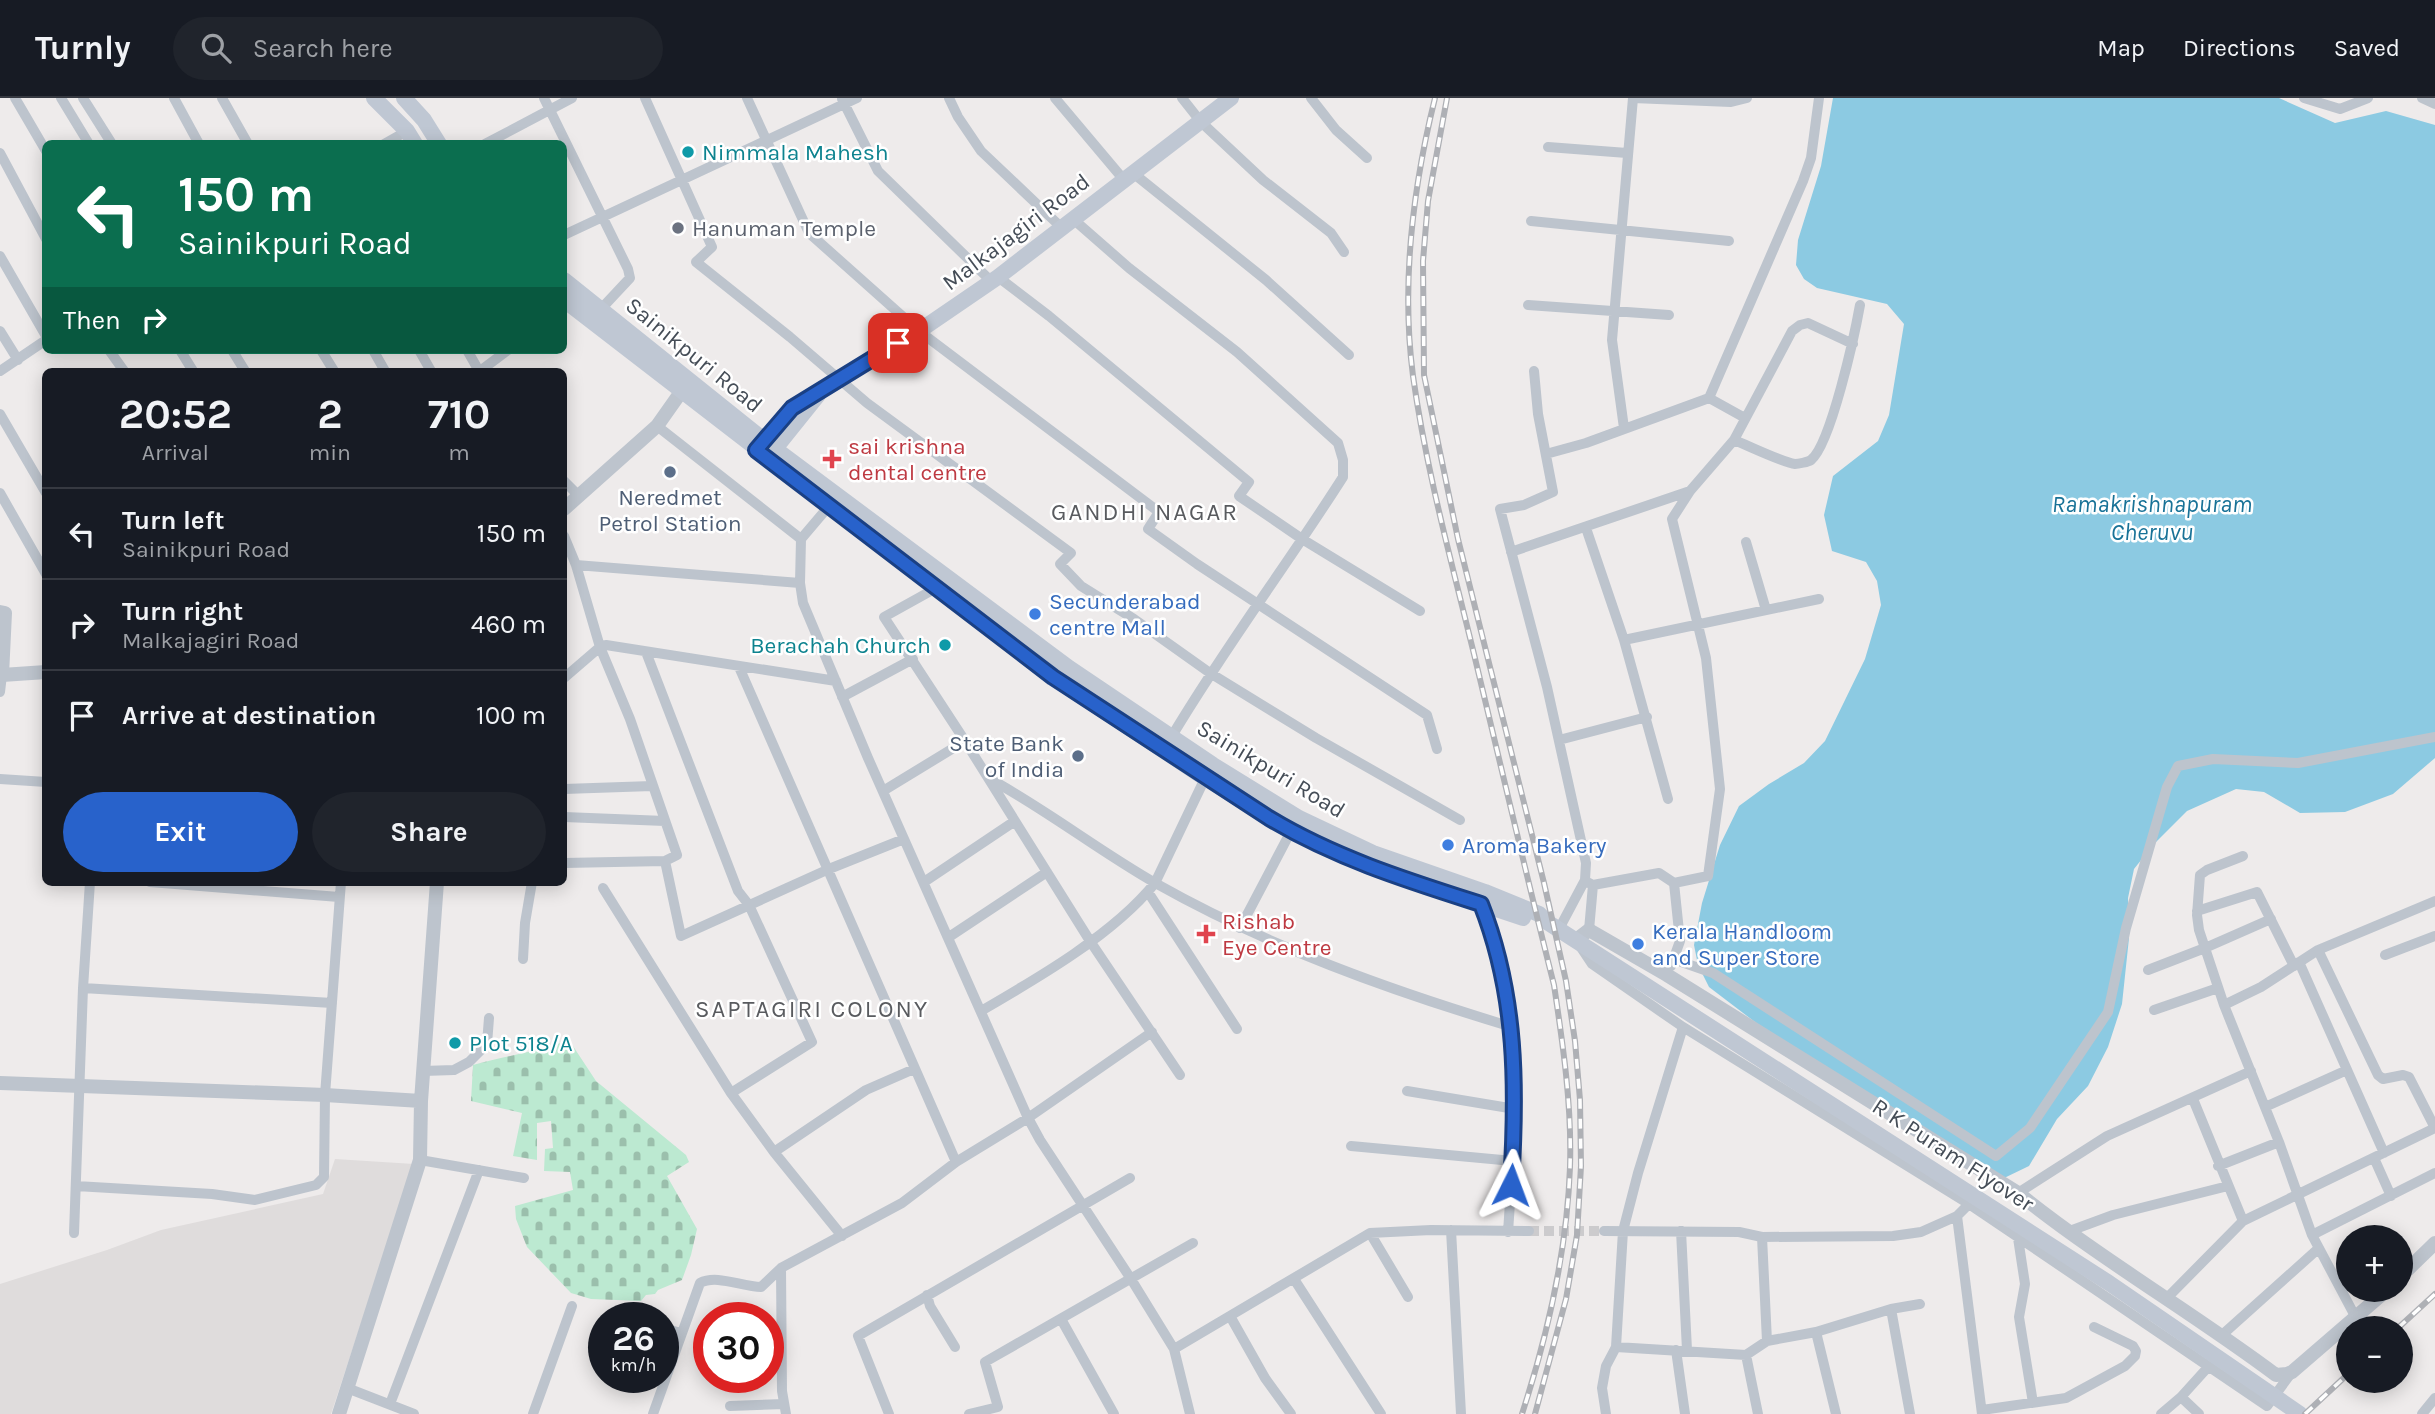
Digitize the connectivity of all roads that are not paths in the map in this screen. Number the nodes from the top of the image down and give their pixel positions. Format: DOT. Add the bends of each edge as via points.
graph roads {
  1 [pos="15,98"];
  2 [pos="61,98"];
  3 [pos="83,98"];
  4 [pos="174,98"];
  5 [pos="222,98"];
  6 [pos="374,98"];
  7 [pos="404,98"];
  8 [pos="544,98"];
  9 [pos="572,98"];
  10 [pos="645,98"];
  11 [pos="747,98"];
  12 [pos="857,98"];
  13 [pos="949,98"];
  14 [pos="1055,98"];
  15 [pos="1182,98"];
  16 [pos="1231,98"];
  17 [pos="1311,98"];
  18 [pos="1747,98"];
  19 [pos="1819,98"];
  20 [pos="2304,98"];
  21 [pos="2368,98"];
  22 [pos="2422,98"];
  23 [pos="843,101"];
  24 [pos="2435,104"];
  25 [pos="550,109"];
  26 [pos="1201,122"];
  27 [pos="411,137"];
  28 [pos="87,140"];
  29 [pos="109,140"];
  30 [pos="198,140"];
  31 [pos="246,140"];
  32 [pos="436,140"];
  33 [pos="492,140"];
  34 [pos="565,140"];
  35 [pos="766,140"];
  36 [pos="42,144"];
  37 [pos="567,144"];
  38 [pos="1548,147"];
  39 [pos="0,153"];
  40 [pos="1627,153"];
  41 [pos="1367,158"];
  42 [pos="1128,176"];
  43 [pos="681,180"];
  44 [pos="602,216"];
  45 [pos="1531,220"];
  46 [pos="1067,224"];
  47 [pos="1622,230"];
  48 [pos="42,232"];
  49 [pos="567,234"];
  50 [pos="1729,241"];
  51 [pos="1343,252"];
  52 [pos="0,256"];
  53 [pos="994,279"];
  54 [pos="567,282"];
  55 [pos="1528,305"];
  56 [pos="1860,305"];
  57 [pos="567,306"];
  58 [pos="601,309"];
  59 [pos="1615,311"];
  60 [pos="1669,315"];
  61 [pos="0,331"];
  62 [pos="42,331"];
  63 [pos="919,331"];
  64 [pos="42,341"];
  65 [pos="1853,344"];
  66 [pos="502,354"];
  67 [pos="1349,355"];
  68 [pos="18,360"];
  69 [pos="483,368"];
  70 [pos="0,371"];
  71 [pos="1534,371"];
  72 [pos="837,379"];
  73 [pos="681,392"];
  74 [pos="1709,397"];
  75 [pos="0,414"];
  76 [pos="1745,418"];
  77 [pos="657,426"];
  78 [pos="1624,428"];
  79 [pos="1734,440"];
  80 [pos="766,449"];
  81 [pos="1546,454"];
  82 [pos="567,484"];
  83 [pos="42,486"];
  84 [pos="1690,491"];
  85 [pos="0,493"];
  86 [pos="579,496"];
  87 [pos="567,506"];
  88 [pos="829,506"];
  89 [pos="1586,528"];
  90 [pos="801,539"];
  91 [pos="1302,539"];
  92 [pos="1746,542"];
  93 [pos="567,543"];
  94 [pos="1511,552"];
  95 [pos="576,565"];
  96 [pos="42,567"];
  97 [pos="800,583"];
  98 [pos="938,587"];
  99 [pos="1819,599"];
  100 [pos="1258,604"];
  101 [pos="2,608"];
  102 [pos="1766,610"];
  103 [pos="1420,611"];
  104 [pos="1698,624"];
  105 [pos="1624,640"];
  106 [pos="600,647"];
  107 [pos="646,652"];
  108 [pos="913,659"];
  109 [pos="739,667"];
  110 [pos="42,672"];
  111 [pos="1210,673"];
  112 [pos="2,675"];
  113 [pos="567,675"];
  114 [pos="835,681"];
  115 [pos="0,692"];
  116 [pos="842,697"];
  117 [pos="1647,717"];
  118 [pos="1172,736"];
  119 [pos="2435,737"];
  120 [pos="965,740"];
  121 [pos="1559,740"];
  122 [pos="1437,749"];
  123 [pos="1209,771"];
  124 [pos="987,777"];
  125 [pos="0,779"];
  126 [pos="42,782"];
  127 [pos="652,786"];
  128 [pos="567,789"];
  129 [pos="883,791"];
  130 [pos="1668,799"];
  131 [pos="567,817"];
  132 [pos="1460,820"];
  133 [pos="665,821"];
  134 [pos="1015,821"];
  135 [pos="1291,831"];
  136 [pos="904,839"];
  137 [pos="2243,856"];
  138 [pos="665,861"];
  139 [pos="567,863"];
  140 [pos="829,869"];
  141 [pos="1047,872"];
  142 [pos="924,882"];
  143 [pos="1589,883"];
  144 [pos="1674,883"];
  145 [pos="90,886"];
  146 [pos="200,886"];
  147 [pos="340,886"];
  148 [pos="437,886"];
  149 [pos="530,886"];
  150 [pos="1151,887"];
  151 [pos="603,888"];
  152 [pos="339,897"];
  153 [pos="2435,902"];
  154 [pos="1481,904"];
  155 [pos="749,905"];
  156 [pos="2197,911"];
  157 [pos="2271,919"];
  158 [pos="1553,926"];
  159 [pos="1240,928"];
  160 [pos="1583,935"];
  161 [pos="2435,936"];
  162 [pos="949,937"];
  163 [pos="1090,940"];
  164 [pos="2205,948"];
  165 [pos="2318,950"];
  166 [pos="2385,955"];
  167 [pos="523,959"];
  168 [pos="1673,959"];
  169 [pos="2296,964"];
  170 [pos="2148,970"];
  171 [pos="1667,975"];
  172 [pos="83,988"];
  173 [pos="2218,988"];
  174 [pos="332,1003"];
  175 [pos="2224,1005"];
  176 [pos="2154,1010"];
  177 [pos="981,1011"];
  178 [pos="489,1018"];
  179 [pos="1512,1027"];
  180 [pos="1683,1027"];
  181 [pos="1237,1029"];
  182 [pos="1152,1032"];
  183 [pos="914,1069"];
  184 [pos="2347,1070"];
  185 [pos="424,1071"];
  186 [pos="2251,1071"];
  187 [pos="1180,1075"];
  188 [pos="0,1083"];
  189 [pos="79,1086"];
  190 [pos="1407,1091"];
  191 [pos="732,1093"];
  192 [pos="326,1096"];
  193 [pos="2193,1099"];
  194 [pos="421,1101"];
  195 [pos="2265,1107"];
  196 [pos="1515,1109"];
  197 [pos="1028,1118"];
  198 [pos="2434,1125"];
  199 [pos="2279,1142"];
  200 [pos="1351,1146"];
  201 [pos="774,1152"];
  202 [pos="1996,1156"];
  203 [pos="2379,1156"];
  204 [pos="420,1160"];
  205 [pos="1513,1161"];
  206 [pos="956,1162"];
  207 [pos="2218,1166"];
  208 [pos="479,1170"];
  209 [pos="1984,1172"];
  210 [pos="2435,1173"];
  211 [pos="524,1178"];
  212 [pos="1130,1178"];
  213 [pos="76,1186"];
  214 [pos="2228,1186"];
  215 [pos="2018,1193"];
  216 [pos="2296,1194"];
  217 [pos="2391,1196"];
  218 [pos="1969,1204"];
  219 [pos="1082,1206"];
  220 [pos="1957,1216"];
  221 [pos="2243,1221"];
  222 [pos="1451,1230"];
  223 [pos="1508,1231"];
  224 [pos="1529,1231"];
  225 [pos="1604,1231"];
  226 [pos="1623,1231"];
  227 [pos="1681,1231"];
  228 [pos="2067,1232"];
  229 [pos="75,1233"];
  230 [pos="1370,1233"];
  231 [pos="2312,1235"];
  232 [pos="842,1236"];
  233 [pos="1762,1237"];
  234 [pos="2018,1238"];
  235 [pos="1193,1242"];
  236 [pos="2435,1243"];
  237 [pos="2319,1248"];
  238 [pos="2413,1264"];
  239 [pos="781,1268"];
  240 [pos="1131,1279"];
  241 [pos="1294,1279"];
  242 [pos="927,1295"];
  243 [pos="1408,1297"];
  244 [pos="2166,1298"];
  245 [pos="2374,1302"];
  246 [pos="1920,1304"];
  247 [pos="572,1306"];
  248 [pos="1891,1309"];
  249 [pos="1230,1316"];
  250 [pos="2355,1316"];
  251 [pos="2358,1316"];
  252 [pos="679,1317"];
  253 [pos="1061,1319"];
  254 [pos="2094,1327"];
  255 [pos="1816,1332"];
  256 [pos="2222,1335"];
  257 [pos="2336,1335"];
  258 [pos="1767,1341"];
  259 [pos="955,1347"];
  260 [pos="1616,1347"];
  261 [pos="1174,1349"];
  262 [pos="1681,1350"];
  263 [pos="1746,1355"];
  264 [pos="2209,1366"];
  265 [pos="2292,1372"];
  266 [pos="347,1388"];
  267 [pos="659,1393"];
  268 [pos="2181,1397"];
  269 [pos="2435,1398"];
  270 [pos="2033,1403"];
  271 [pos="390,1404"];
  272 [pos="730,1406"];
  273 [pos="785,1409"];
  274 [pos="1982,1412"];
  275 [pos="339,1414"];
  276 [pos="414,1414"];
  277 [pos="533,1414"];
  278 [pos="653,1414"];
  279 [pos="890,1414"];
  280 [pos="969,1414"];
  281 [pos="1114,1414"];
  282 [pos="1190,1414"];
  283 [pos="1291,1414"];
  284 [pos="1381,1414"];
  285 [pos="1461,1414"];
  286 [pos="1606,1414"];
  287 [pos="1685,1414"];
  288 [pos="1758,1414"];
  289 [pos="1836,1414"];
  290 [pos="1910,1414"];
  291 [pos="2161,1414"];
  292 [pos="2199,1414"];
  293 [pos="2300,1414"];
  294 [pos="2422,1414"];
  1 -- 36 [label="street"];
  2 -- 28 [label="street"];
  3 -- 29 [label="street"];
  4 -- 30 [label="street"];
  5 -- 31 [label="street"];
  6 -- 27 [label="main road"];
  7 -- 32 [label="main road"];
  8 -- 25 [label="street"];
  9 -- 25 [label="street"];
  10 -- 43 [label="street"];
  11 -- 35 [label="street"];
  12 -- 23 [label="street"];
  13 -- 46 [label="street" via="981,151"];
  14 -- 42 [label="street"];
  15 -- 26 [label="street"];
  16 -- 26 [label="main road, Malkajagiri Road"];
  17 -- 41 [label="street" via="1336,130"];
  18 -- 40 [label="street" via="1731,102 1633,98"];
  19 -- 74 [label="street" via="1804,181"];
  20 -- 21 [label="street" via="2340,109"];
  22 -- 24 [label="street"];
  23 -- 35 [label="street"];
  23 -- 53 [label="street" via="878,171"];
  25 -- 33 [label="street"];
  25 -- 34 [label="street"];
  26 -- 42 [label="main road, Malkajagiri Road"];
  26 -- 51 [label="street" via="1263,180 1331,233"];
  35 -- 43 [label="street"];
  35 -- 63 [label="street" via="809,233"];
  37 -- 44 [label="street"];
  38 -- 40 [label="street"];
  39 -- 48 [label="street"];
  40 -- 47 [label="street"];
  42 -- 46 [label="main road, Malkajagiri Road"];
  42 -- 67 [label="street" via="1266,280"];
  43 -- 44 [label="street"];
  43 -- 72 [label="street" via="712,247 696,262"];
  44 -- 49 [label="street"];
  44 -- 58 [label="street" via="630,278"];
  45 -- 47 [label="street"];
  46 -- 53 [label="main road, Malkajagiri Road"];
  46 -- 91 [label="street" via="1237,352 1338,443 1343,477"];
  47 -- 50 [label="street"];
  47 -- 59 [label="street"];
  52 -- 62 [label="street"];
  53 -- 63 [label="main road, Malkajagiri Road"];
  53 -- 91 [label="street" via="1049,316 1202,441 1250,482 1239,496"];
  54 -- 58 [label="main road, Sainikpuri Road"];
  55 -- 59 [label="street"];
  56 -- 65 [label="street"];
  57 -- 73 [label="main road, Sainikpuri Road"];
  58 -- 80 [label="main road, Sainikpuri Road"];
  59 -- 60 [label="street"];
  59 -- 78 [label="street" via="1612,340"];
  61 -- 68 [label="street"];
  63 -- 72 [label="main road, Malkajagiri Road"];
  63 -- 100 [label="street" via="1159,512 1148,529"];
  64 -- 68 [label="street"];
  65 -- 76 [label="street" via="1808,323 1800,325 1792,331"];
  65 -- 79 [label="street" via="1820,447 1810,460 1796,464"];
  66 -- 69 [label="street"];
  68 -- 70 [label="street"];
  71 -- 81 [label="street"];
  72 -- 80 [label="main road, Malkajagiri Road"];
  72 -- 111 [label="street" via="1071,553 1060,564 1081,586"];
  73 -- 77 [label="street"];
  73 -- 80 [label="main road, Sainikpuri Road"];
  74 -- 76 [label="street"];
  74 -- 78 [label="street"];
  75 -- 83 [label="street"];
  76 -- 79 [label="street"];
  77 -- 86 [label="street"];
  77 -- 90 [label="street"];
  78 -- 81 [label="street"];
  79 -- 84 [label="street"];
  80 -- 88 [label="main road, Sainikpuri Road"];
  80 -- 118 [label="main road, Sainikpuri Road" via="1069,668"];
  81 -- 94 [label="street" via="1553,492 1524,505 1500,509"];
  82 -- 86 [label="street"];
  84 -- 89 [label="street"];
  84 -- 104 [label="street" via="1672,519"];
  85 -- 96 [label="street"];
  86 -- 87 [label="street"];
  88 -- 90 [label="street"];
  88 -- 98 [label="main road, Sainikpuri Road"];
  89 -- 94 [label="street"];
  89 -- 105 [label="street"];
  90 -- 97 [label="street"];
  91 -- 100 [label="street"];
  91 -- 103 [label="street"];
  92 -- 102 [label="street"];
  93 -- 95 [label="street"];
  94 -- 121 [label="street"];
  95 -- 97 [label="street"];
  95 -- 106 [label="street"];
  97 -- 114 [label="street" via="803,603"];
  98 -- 108 [label="street" via="884,617"];
  98 -- 123 [label="main road, Sainikpuri Road" via="1053,677"];
  99 -- 102 [label="street"];
  100 -- 111 [label="street"];
  100 -- 122 [label="street" via="1427,715"];
  101 -- 112 [label="street"];
  102 -- 104 [label="street"];
  104 -- 105 [label="street"];
  104 -- 144 [label="street" via="1706,657 1720,789 1707,876"];
  105 -- 117 [label="street"];
  106 -- 107 [label="street"];
  106 -- 113 [label="street"];
  106 -- 127 [label="street"];
  107 -- 109 [label="street"];
  107 -- 155 [label="street" via="738,891"];
  108 -- 116 [label="street"];
  108 -- 120 [label="street"];
  109 -- 114 [label="street"];
  109 -- 140 [label="street"];
  110 -- 112 [label="street"];
  111 -- 118 [label="street"];
  111 -- 132 [label="street"];
  112 -- 115 [label="street"];
  114 -- 116 [label="street"];
  116 -- 129 [label="street"];
  117 -- 121 [label="street"];
  117 -- 130 [label="street"];
  118 -- 123 [label="main road, Sainikpuri Road"];
  119 -- 202 [label="street" via="2298,763 2213,759 2178,766 2167,787 2126,928 2108,1012 2030,1128"];
  120 -- 124 [label="street"];
  120 -- 129 [label="street"];
  121 -- 143 [label="street"];
  123 -- 135 [label="main road, Sainikpuri Road"];
  123 -- 150 [label="street"];
  123 -- 158 [label="main road, Sainikpuri Road" via="1373,853 1485,892 1539,914"];
  124 -- 134 [label="street"];
  124 -- 150 [label="street"];
  125 -- 126 [label="street"];
  127 -- 128 [label="street"];
  127 -- 133 [label="street"];
  129 -- 136 [label="street"];
  131 -- 133 [label="street"];
  133 -- 138 [label="street" via="677,855"];
  134 -- 141 [label="street"];
  134 -- 142 [label="street"];
  135 -- 154 [label="main road, Sainikpuri Road" via="1367,866"];
  135 -- 159 [label="street"];
  136 -- 140 [label="street"];
  136 -- 142 [label="street"];
  137 -- 156 [label="street" via="2200,875"];
  138 -- 139 [label="street"];
  138 -- 155 [label="street" via="681,936"];
  140 -- 155 [label="street"];
  140 -- 183 [label="street"];
  141 -- 162 [label="street"];
  141 -- 163 [label="street"];
  142 -- 162 [label="street"];
  143 -- 144 [label="street" via="1659,873"];
  143 -- 158 [label="street"];
  143 -- 160 [label="street"];
  144 -- 168 [label="street" via="1680,941"];
  145 -- 172 [label="street"];
  146 -- 152 [label="street"];
  147 -- 152 [label="street"];
  148 -- 185 [label="street"];
  149 -- 167 [label="street"];
  150 -- 159 [label="street"];
  150 -- 163 [label="street" via="1115,924"];
  150 -- 181 [label="street"];
  151 -- 191 [label="street"];
  152 -- 174 [label="street"];
  153 -- 165 [label="street"];
  154 -- 158 [label="main road, Sainikpuri Road"];
  154 -- 179 [label="street" via="1505,980"];
  155 -- 191 [label="street" via="812,1042"];
  156 -- 157 [label="street" via="2253,891 2260,895"];
  156 -- 164 [label="street"];
  157 -- 164 [label="street"];
  157 -- 169 [label="street"];
  158 -- 160 [label="main road, R K Puram Flyover"];
  159 -- 179 [label="street" via="1441,1005"];
  160 -- 171 [label="street"];
  160 -- 180 [label="street" via="1592,964"];
  160 -- 293 [label="main road, R K Puram Flyover" via="1598,954 2109,1283"];
  161 -- 166 [label="street"];
  162 -- 177 [label="street"];
  163 -- 177 [label="street"];
  163 -- 182 [label="street"];
  164 -- 170 [label="street"];
  164 -- 173 [label="street"];
  165 -- 169 [label="street"];
  165 -- 198 [label="street" via="2378,1075 2383,1079 2409,1077"];
  168 -- 171 [label="street"];
  168 -- 202 [label="street" via="1713,973"];
  169 -- 175 [label="street"];
  169 -- 184 [label="street"];
  171 -- 209 [label="street"];
  172 -- 174 [label="street"];
  172 -- 189 [label="street"];
  173 -- 175 [label="street"];
  173 -- 176 [label="street"];
  174 -- 192 [label="street"];
  175 -- 186 [label="street"];
  177 -- 197 [label="street"];
  178 -- 185 [label="street" via="487,1044 469,1062 454,1070"];
  179 -- 196 [label="street"];
  180 -- 218 [label="street"];
  180 -- 226 [label="street"];
  182 -- 187 [label="street"];
  182 -- 197 [label="street"];
  183 -- 201 [label="street" via="866,1090"];
  183 -- 206 [label="street"];
  184 -- 195 [label="street"];
  184 -- 203 [label="street"];
  185 -- 194 [label="street"];
  186 -- 193 [label="street"];
  186 -- 195 [label="street"];
  188 -- 189 [label="street"];
  189 -- 192 [label="street"];
  189 -- 213 [label="street"];
  190 -- 196 [label="street"];
  191 -- 201 [label="street"];
  192 -- 194 [label="street"];
  192 -- 213 [label="street" via="324,1177 316,1185 255,1200"];
  193 -- 207 [label="street"];
  193 -- 215 [label="street" via="2107,1136"];
  194 -- 204 [label="street"];
  195 -- 199 [label="street"];
  196 -- 205 [label="street"];
  197 -- 206 [label="street"];
  197 -- 219 [label="street"];
  198 -- 203 [label="street"];
  199 -- 207 [label="street"];
  199 -- 216 [label="street"];
  200 -- 205 [label="street"];
  201 -- 232 [label="street"];
  202 -- 209 [label="street"];
  203 -- 216 [label="street"];
  203 -- 217 [label="street"];
  204 -- 208 [label="street"];
  204 -- 266 [label="street"];
  205 -- 223 [label="street"];
  206 -- 232 [label="street" via="902,1203"];
  207 -- 214 [label="street"];
  208 -- 211 [label="street"];
  208 -- 271 [label="street"];
  209 -- 215 [label="street"];
  210 -- 217 [label="street"];
  212 -- 219 [label="street"];
  213 -- 229 [label="street"];
  214 -- 221 [label="street"];
  214 -- 228 [label="street" via="2113,1214"];
  215 -- 228 [label="street"];
  216 -- 221 [label="street"];
  216 -- 231 [label="street"];
  217 -- 231 [label="street"];
  218 -- 220 [label="street"];
  218 -- 234 [label="street"];
  219 -- 240 [label="street"];
  219 -- 242 [label="street"];
  220 -- 233 [label="street" via="1911,1234"];
  220 -- 274 [label="street"];
  221 -- 244 [label="street"];
  222 -- 223 [label="street"];
  222 -- 230 [label="street"];
  222 -- 285 [label="street"];
  223 -- 224 [label="street"];
  225 -- 226 [label="street"];
  226 -- 227 [label="street"];
  226 -- 260 [label="street"];
  227 -- 233 [label="street"];
  227 -- 262 [label="street"];
  228 -- 244 [label="street"];
  230 -- 241 [label="street"];
  230 -- 243 [label="street"];
  231 -- 237 [label="street"];
  232 -- 239 [label="street"];
  233 -- 258 [label="street"];
  234 -- 264 [label="street"];
  234 -- 270 [label="street" via="2025,1284 2020,1317"];
  235 -- 240 [label="street"];
  236 -- 238 [label="street"];
  237 -- 250 [label="street"];
  237 -- 256 [label="street"];
  239 -- 252 [label="street" via="761,1287 706,1280"];
  239 -- 273 [label="street"];
  240 -- 253 [label="street"];
  240 -- 261 [label="street"];
  241 -- 249 [label="street"];
  241 -- 284 [label="street"];
  242 -- 259 [label="street"];
  242 -- 279 [label="street" via="858,1336"];
  244 -- 256 [label="street"];
  245 -- 251 [label="street"];
  246 -- 248 [label="street"];
  247 -- 277 [label="street"];
  248 -- 255 [label="street"];
  248 -- 290 [label="street"];
  249 -- 261 [label="street"];
  249 -- 283 [label="street"];
  253 -- 280 [label="street" via="985,1362 998,1408"];
  253 -- 281 [label="street"];
  254 -- 270 [label="street" via="2133,1346 2135,1356 2074,1395"];
  255 -- 258 [label="street"];
  255 -- 289 [label="street"];
  256 -- 265 [label="street" via="2276,1375"];
  257 -- 265 [label="street"];
  258 -- 263 [label="street"];
  260 -- 262 [label="street"];
  260 -- 286 [label="street" via="1602,1388"];
  261 -- 282 [label="street"];
  262 -- 263 [label="street"];
  262 -- 287 [label="street"];
  263 -- 288 [label="street"];
  264 -- 265 [label="street" via="2267,1406"];
  264 -- 268 [label="street"];
  266 -- 271 [label="street"];
  266 -- 275 [label="street"];
  267 -- 278 [label="street"];
  268 -- 291 [label="street"];
  268 -- 292 [label="street"];
  269 -- 294 [label="street"];
  270 -- 274 [label="street"];
  271 -- 276 [label="street"];
  272 -- 273 [label="street"];
}
